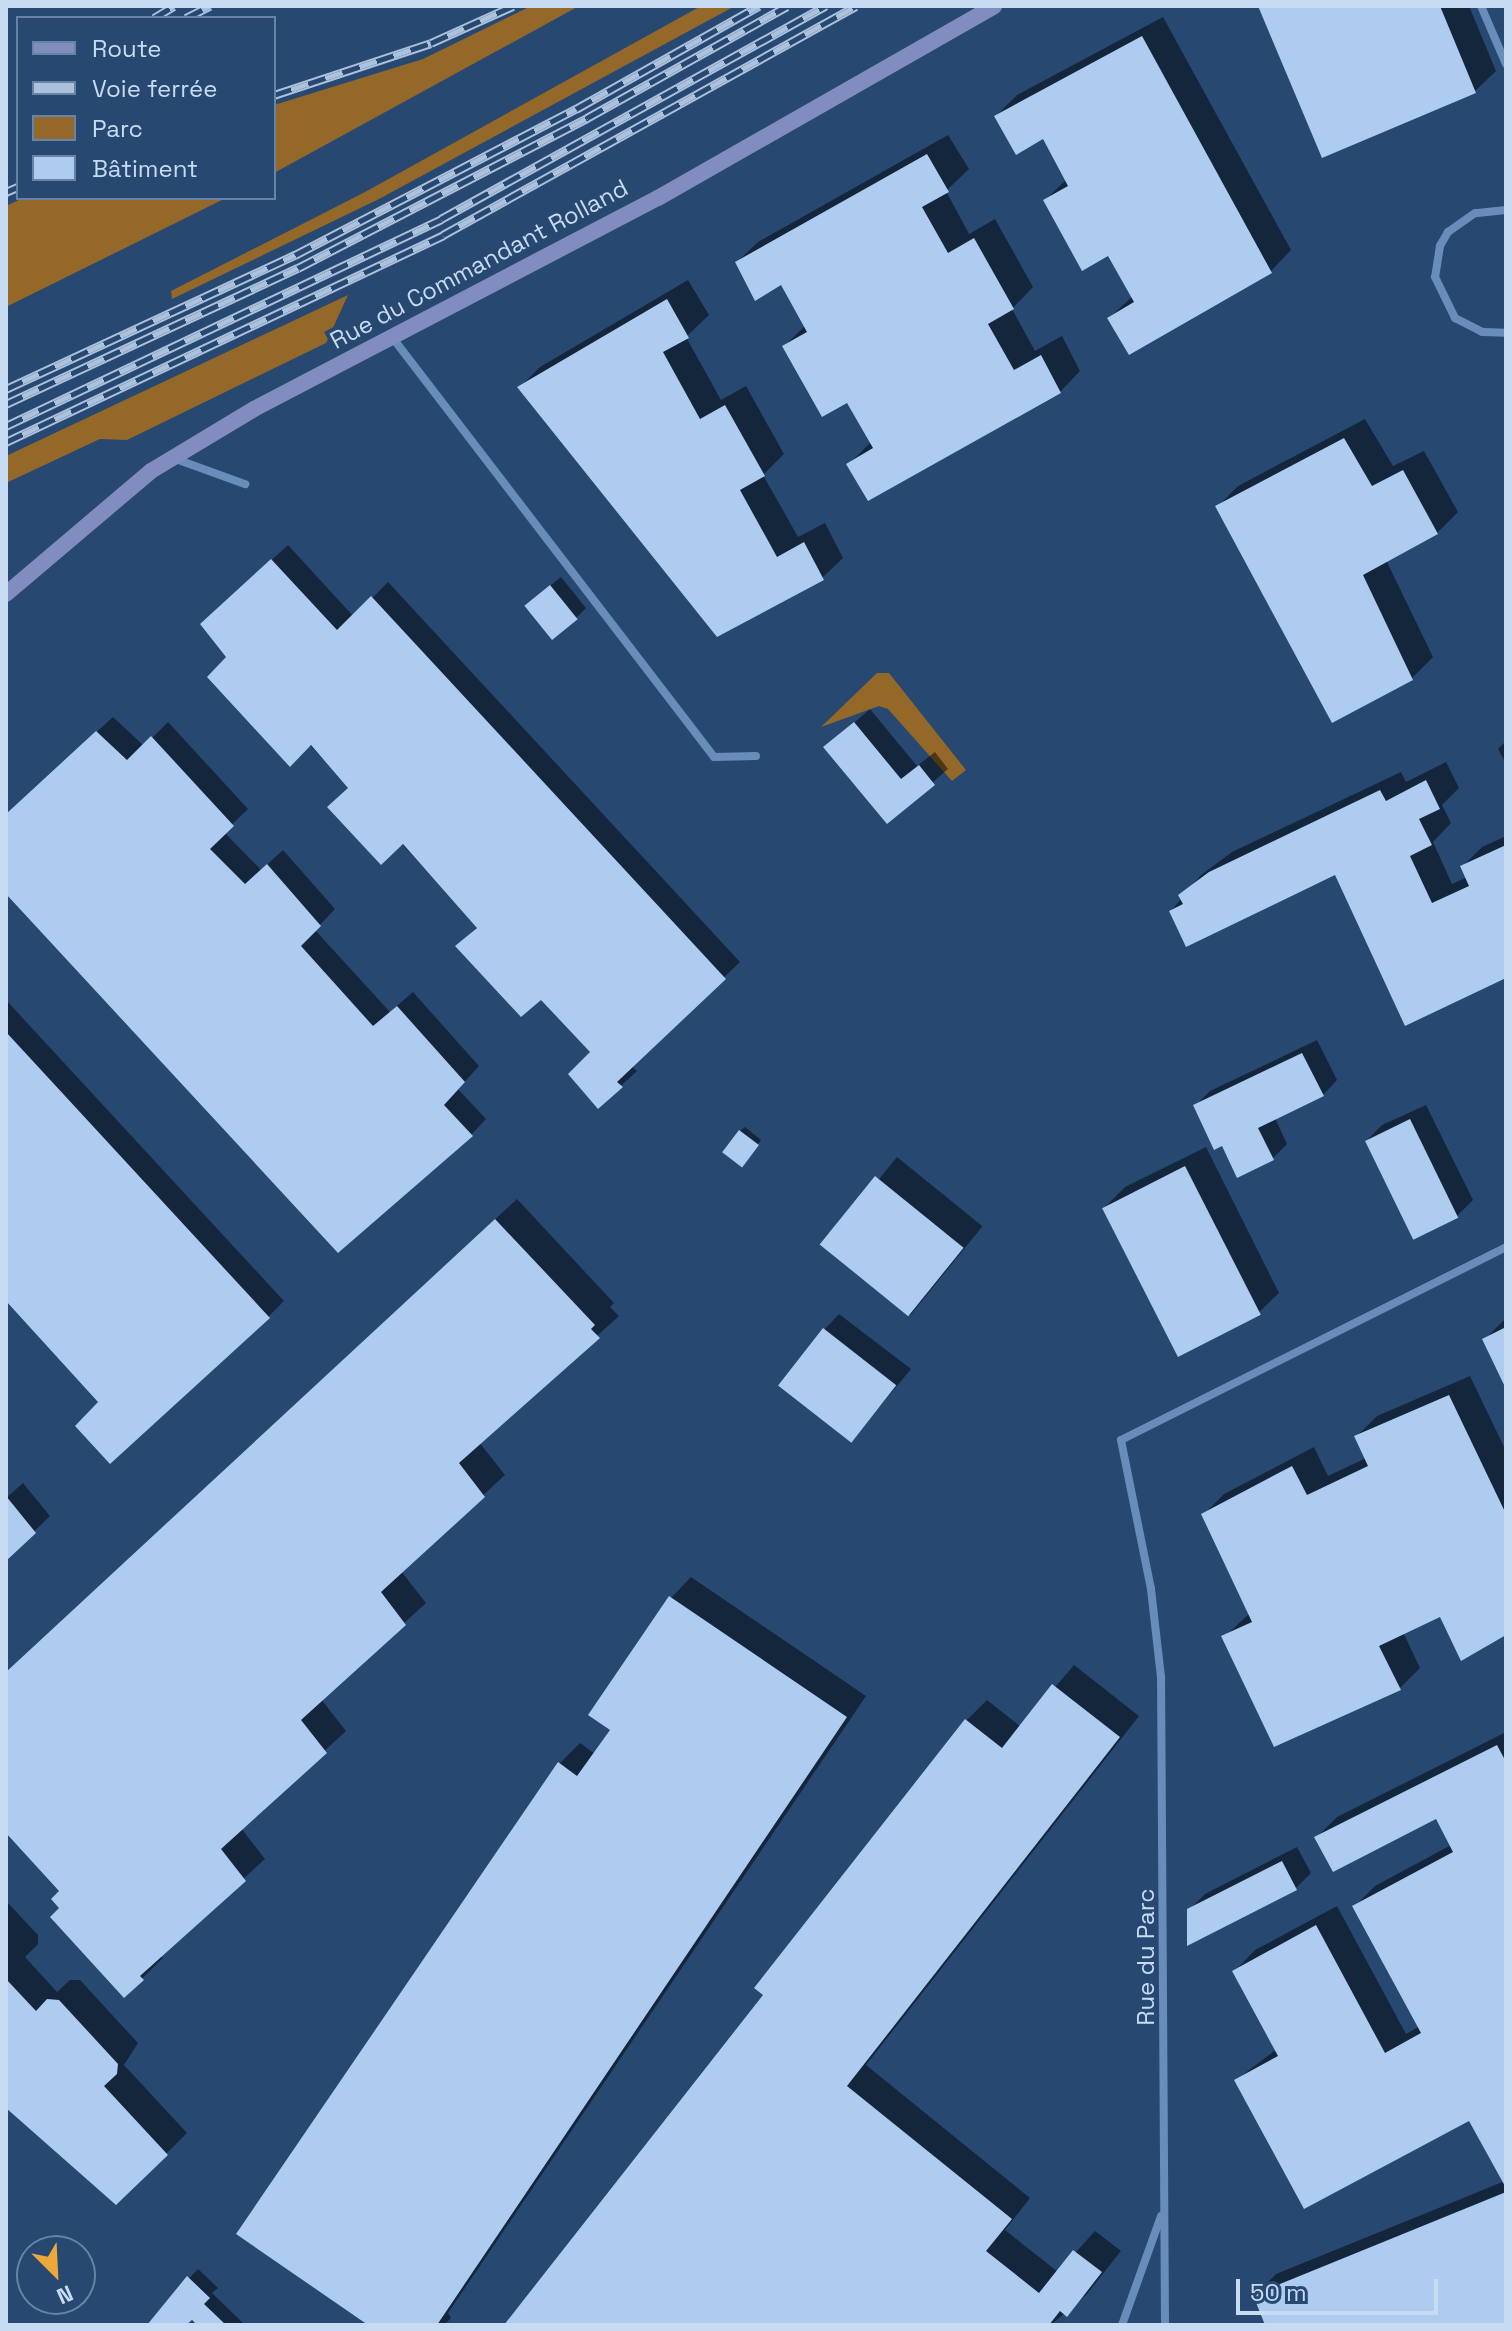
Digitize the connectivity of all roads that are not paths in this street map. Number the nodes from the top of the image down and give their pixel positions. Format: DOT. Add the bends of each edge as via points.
graph roads {
  1 [pos="994,6"];
  2 [pos="1481,6"];
  3 [pos="1506,64"];
  4 [pos="1506,210"];
  5 [pos="1506,333"];
  6 [pos="391,336"];
  7 [pos="172,458"];
  8 [pos="245,484"];
  9 [pos="6,594"];
  10 [pos="756,756"];
  11 [pos="1506,1247"];
  12 [pos="1163,2212"];
  13 [pos="1122,2325"];
  14 [pos="1165,2325"];
  1 -- 6 [label="street, Rue du Commandant Rolland" via="658,198"];
  2 -- 3 [label="street"];
  4 -- 5 [label="street" via="1475,213 1448,232 1435,277 1455,318 1482,332"];
  6 -- 7 [label="street, Rue du Commandant Rolland"];
  6 -- 10 [label="street" via="714,757"];
  7 -- 8 [label="street"];
  7 -- 9 [label="street, Rue du Commandant Rolland" via="73,533"];
  11 -- 12 [label="street, Rue du Parc" via="1121,1440 1151,1589 1165,1794"];
  12 -- 13 [label="street"];
  12 -- 14 [label="street, Rue du Parc"];
}
